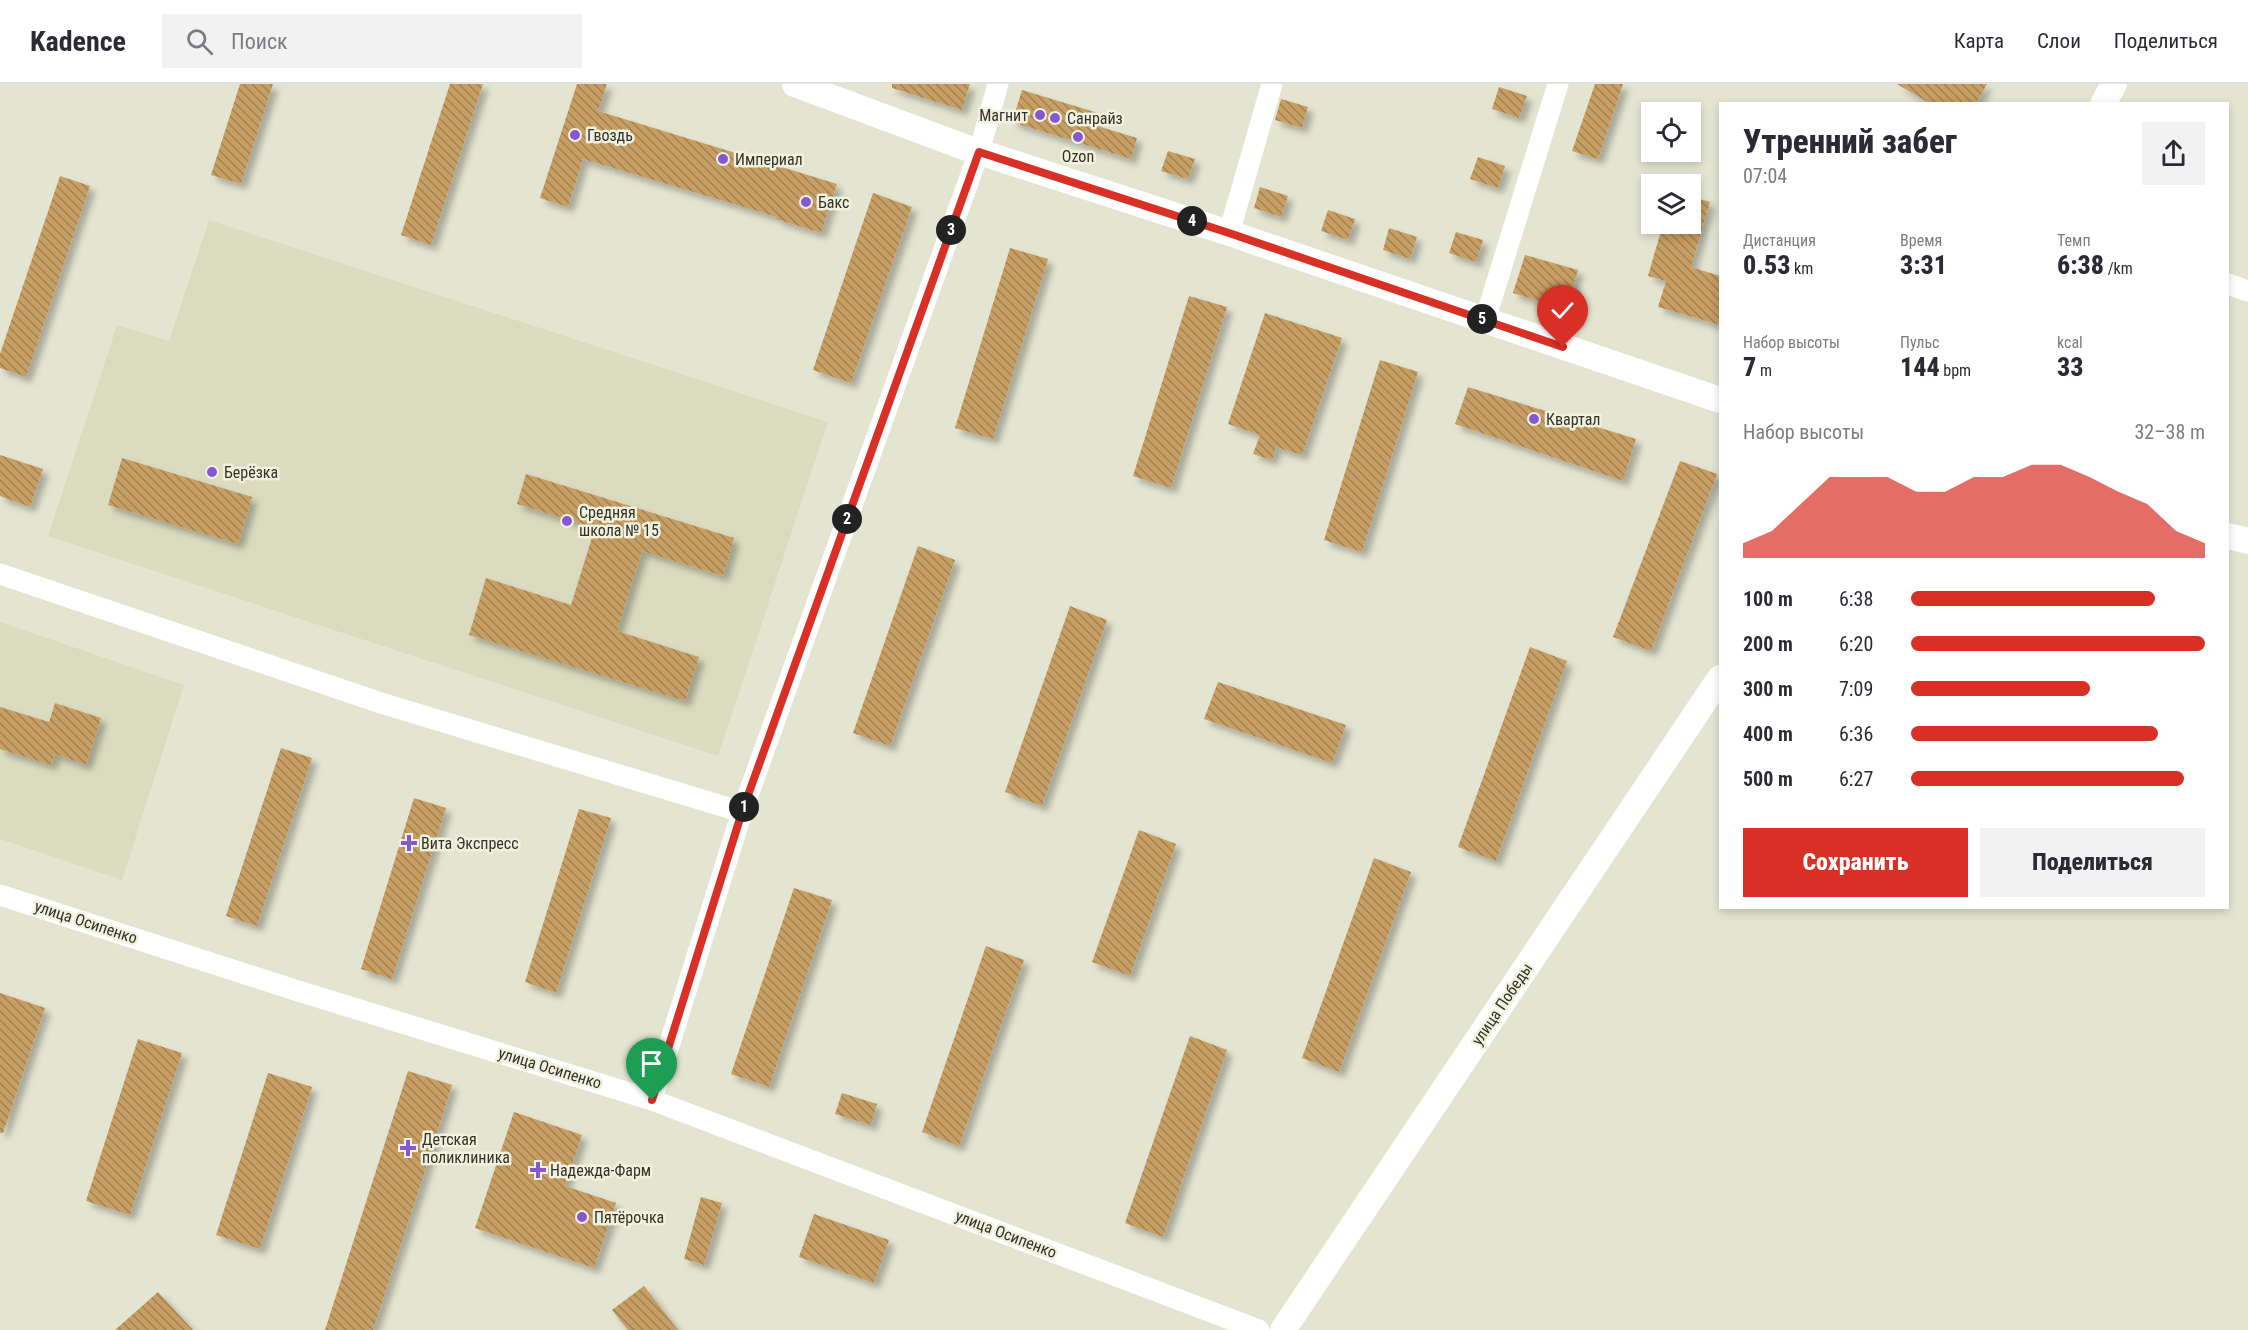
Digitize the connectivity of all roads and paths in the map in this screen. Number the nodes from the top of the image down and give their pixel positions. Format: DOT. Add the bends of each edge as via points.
graph roads {
  1 [pos="795,84"];
  2 [pos="998,84"];
  3 [pos="1272,84"];
  4 [pos="1558,84"];
  5 [pos="2115,84"];
  6 [pos="2104,102"];
  7 [pos="979,152"];
  8 [pos="1229,233"];
  9 [pos="2229,284"];
  10 [pos="2248,291"];
  11 [pos="1485,320"];
  12 [pos="1719,400"];
  13 [pos="2229,536"];
  14 [pos="2248,541"];
  15 [pos="0,574"];
  16 [pos="1719,679"];
  17 [pos="742,812"];
  18 [pos="0,895"];
  19 [pos="652,1100"];
  20 [pos="1259,1330"];
  21 [pos="1283,1330"];
  1 -- 7 [label="street"];
  2 -- 7 [label="street"];
  3 -- 8 [label="street"];
  4 -- 11 [label="street"];
  5 -- 6 [label="street"];
  7 -- 8 [label="street"];
  7 -- 17 [label="street"];
  8 -- 11 [label="street"];
  9 -- 10 [label="street"];
  11 -- 12 [label="street"];
  13 -- 14 [label="street"];
  15 -- 17 [label="street" via="381,703"];
  16 -- 21 [label="street, улица Победы"];
  17 -- 19 [label="street"];
  18 -- 19 [label="street, улица Осипенко"];
  19 -- 20 [label="street, улица Осипенко"];
}
